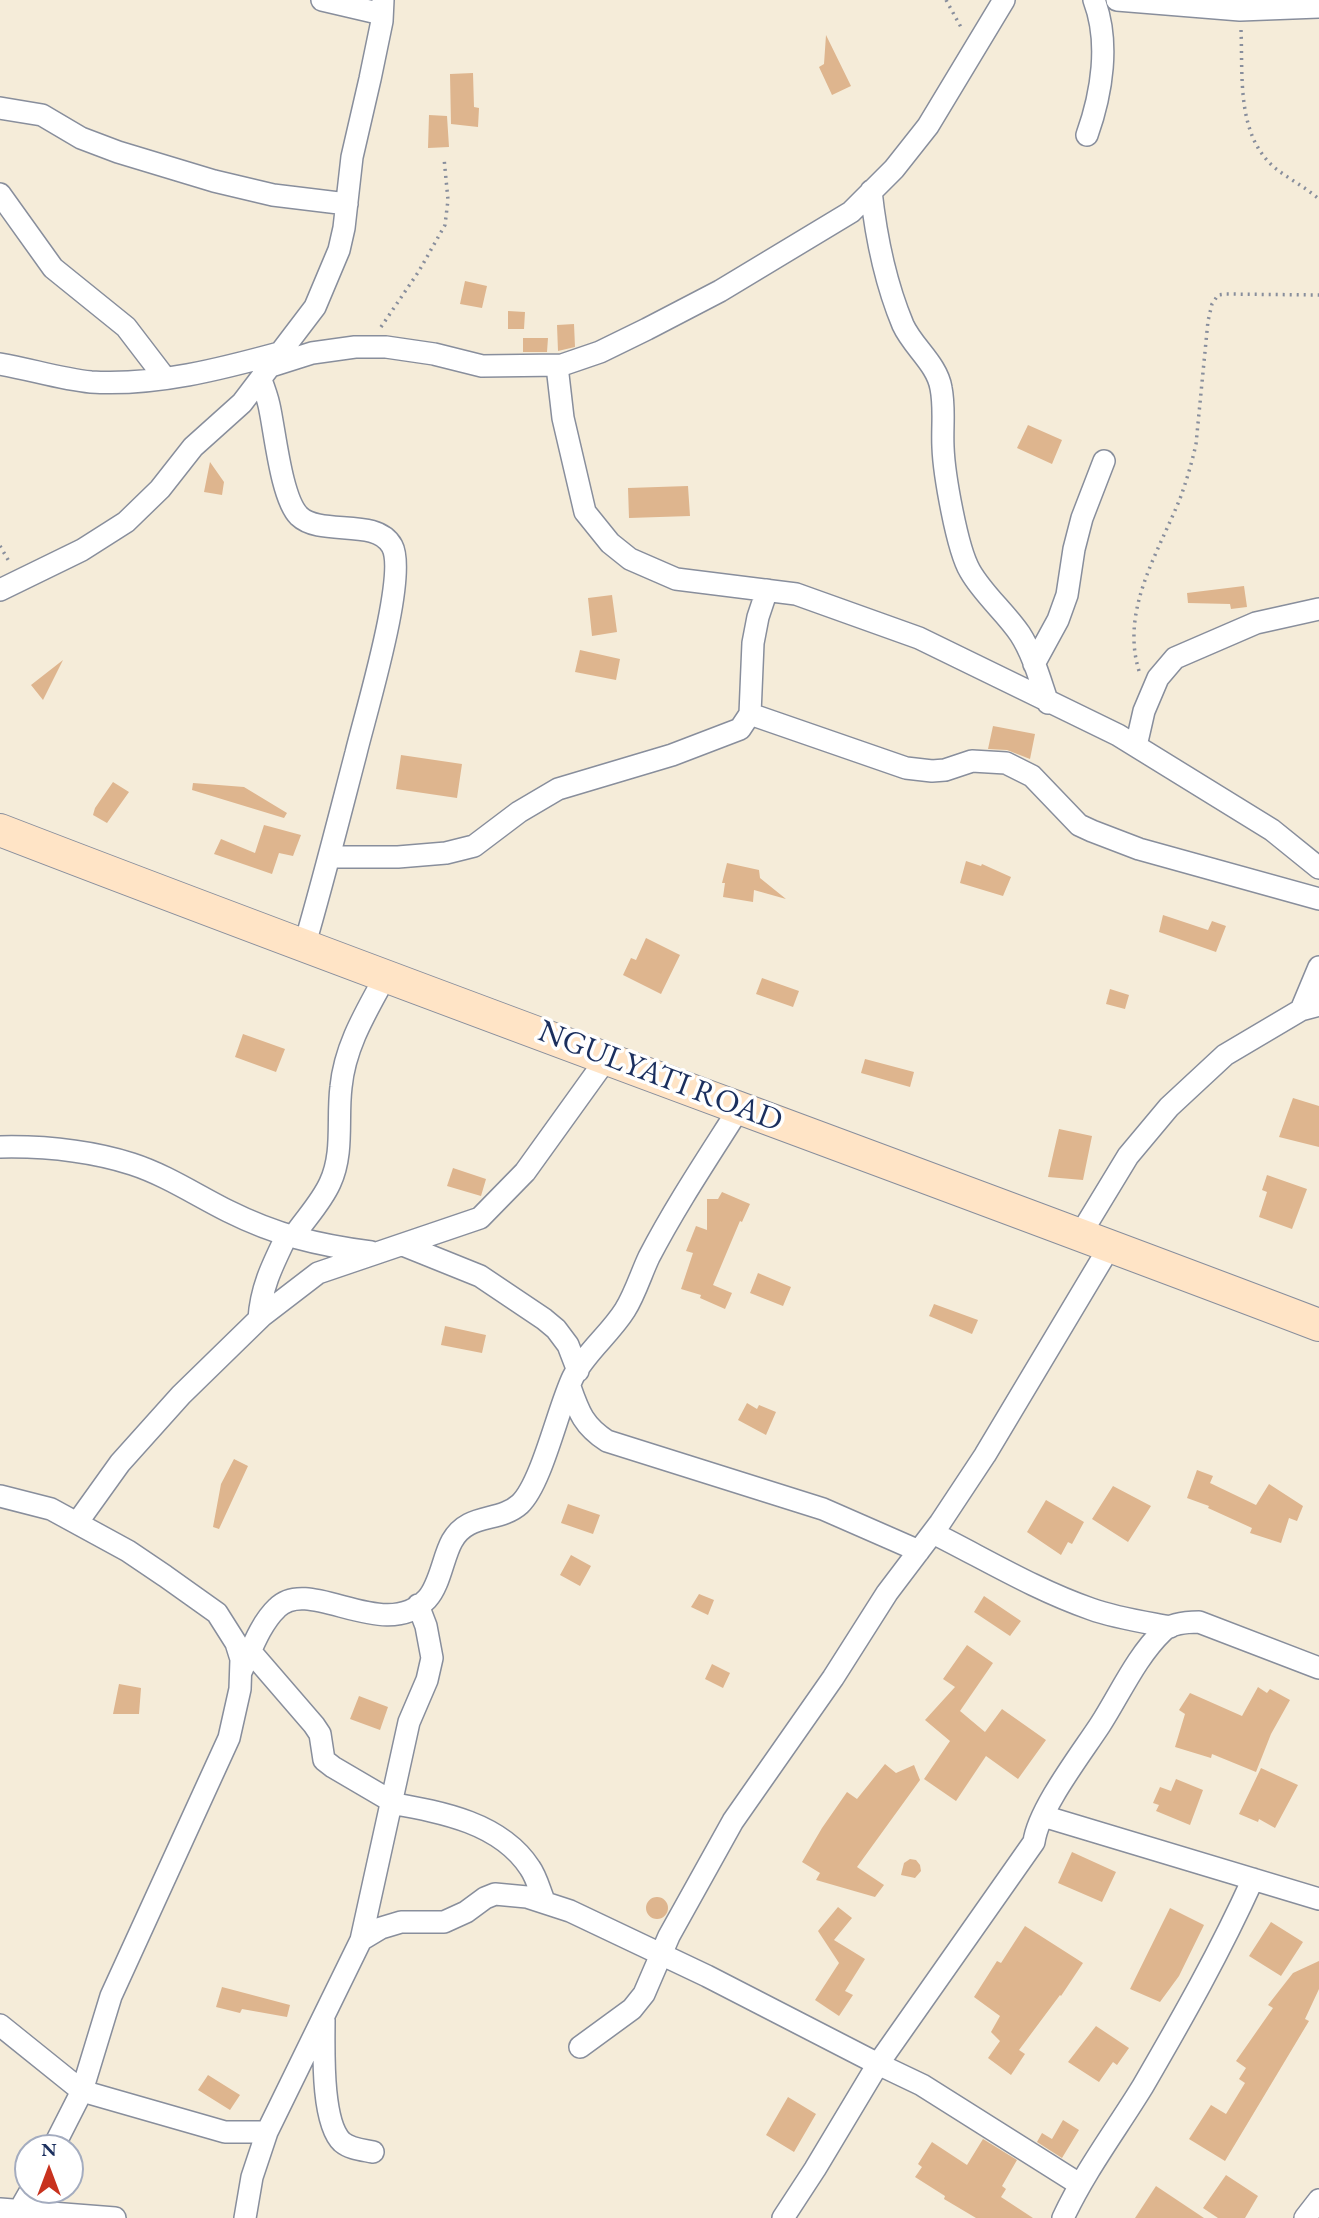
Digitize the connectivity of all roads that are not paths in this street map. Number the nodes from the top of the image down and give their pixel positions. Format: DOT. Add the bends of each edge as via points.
graph roads {
  1 [pos="322,0"];
  2 [pos="1004,0"];
  3 [pos="1094,0"];
  4 [pos="1117,0"];
  5 [pos="1163,2"];
  6 [pos="383,7"];
  7 [pos="1319,7"];
  8 [pos="0,108"];
  9 [pos="1087,135"];
  10 [pos="871,191"];
  11 [pos="0,194"];
  12 [pos="347,204"];
  13 [pos="0,364"];
  14 [pos="272,366"];
  15 [pos="557,366"];
  16 [pos="165,378"];
  17 [pos="1104,461"];
  18 [pos="0,590"];
  19 [pos="767,590"];
  20 [pos="1319,609"];
  21 [pos="1034,664"];
  22 [pos="1048,703"];
  23 [pos="750,715"];
  24 [pos="1136,746"];
  25 [pos="0,830"];
  26 [pos="330,857"];
  27 [pos="1319,868"];
  28 [pos="1319,899"];
  29 [pos="304,947"];
  30 [pos="1319,967"];
  31 [pos="385,977"];
  32 [pos="1310,1007"];
  33 [pos="607,1058"];
  34 [pos="740,1107"];
  35 [pos="0,1147"];
  36 [pos="1080,1235"];
  37 [pos="290,1236"];
  38 [pos="403,1245"];
  39 [pos="1110,1246"];
  40 [pos="379,1253"];
  41 [pos="259,1319"];
  42 [pos="1319,1325"];
  43 [pos="574,1379"];
  44 [pos="1,1498"];
  45 [pos="76,1522"];
  46 [pos="933,1533"];
  47 [pos="919,1551"];
  48 [pos="418,1605"];
  49 [pos="1170,1627"];
  50 [pos="251,1652"];
  51 [pos="1319,1668"];
  52 [pos="241,1672"];
  53 [pos="390,1802"];
  54 [pos="1043,1816"];
  55 [pos="1253,1879"];
  56 [pos="1319,1899"];
  57 [pos="545,1903"];
  58 [pos="361,1940"];
  59 [pos="662,1956"];
  60 [pos="324,2014"];
  61 [pos="0,2025"];
  62 [pos="580,2047"];
  63 [pos="878,2064"];
  64 [pos="82,2091"];
  65 [pos="267,2132"];
  66 [pos="60,2134"];
  67 [pos="373,2151"];
  68 [pos="1079,2184"];
  69 [pos="1319,2200"];
  70 [pos="12,2212"];
  71 [pos="115,2218"];
  72 [pos="245,2218"];
  73 [pos="783,2218"];
  74 [pos="1063,2218"];
  75 [pos="1305,2218"];
  1 -- 6 [label="street"];
  2 -- 10 [label="street" via="928,126"];
  3 -- 9 [label="street" via="1103,54"];
  4 -- 5 [label="street"];
  5 -- 7 [label="street" via="1240,10"];
  6 -- 12 [label="street" via="352,157"];
  8 -- 12 [label="street" via="43,115 81,138 215,181 273,195"];
  10 -- 15 [label="street" via="851,212 720,291 600,352"];
  10 -- 21 [label="street" via="883,265 904,327 941,387 949,490 970,570 1021,635"];
  11 -- 16 [label="street" via="53,268 126,327"];
  12 -- 14 [label="street" via="339,250 315,307"];
  13 -- 16 [label="street" via="89,382"];
  14 -- 15 [label="street" via="312,353 386,347 482,366"];
  14 -- 16 [label="street" via="234,366"];
  14 -- 18 [label="street" via="126,522 82,550"];
  14 -- 26 [label="street" via="269,404 286,488 297,515 316,524 379,534 395,552 390,617"];
  15 -- 19 [label="street" via="563,418 585,512 610,543 630,559 676,579"];
  17 -- 21 [label="street" via="1082,518 1067,595"];
  19 -- 22 [label="street" via="796,594 919,638"];
  19 -- 23 [label="street" via="752,643"];
  20 -- 24 [label="street" via="1256,623 1174,658 1158,678 1143,711"];
  21 -- 22 [label="street"];
  22 -- 24 [label="street"];
  23 -- 26 [label="street" via="740,729 558,789 474,846 410,856"];
  23 -- 28 [label="street" via="906,768 932,771 972,761 1006,763 1032,776 1079,825 1092,831 1139,849"];
  24 -- 27 [label="street" via="1272,830"];
  25 -- 29 [label="main road, NGULYATI ROAD"];
  26 -- 29 [label="street"];
  29 -- 31 [label="main road, NGULYATI ROAD"];
  30 -- 32 [label="street"];
  31 -- 33 [label="main road, NGULYATI ROAD"];
  31 -- 37 [label="street" via="351,1041 341,1086 338,1158 331,1182"];
  32 -- 36 [label="street" via="1225,1055 1169,1107 1128,1156"];
  33 -- 34 [label="main road, NGULYATI ROAD"];
  33 -- 38 [label="street" via="525,1172 480,1218"];
  34 -- 36 [label="main road, NGULYATI ROAD"];
  34 -- 43 [label="street" via="650,1256 625,1309"];
  35 -- 37 [label="street" via="83,1153 133,1164"];
  36 -- 39 [label="main road, NGULYATI ROAD"];
  37 -- 40 [label="street"];
  37 -- 41 [label="street" via="266,1277"];
  38 -- 40 [label="street"];
  38 -- 43 [label="street" via="480,1276 556,1328 568,1345"];
  39 -- 42 [label="main road, NGULYATI ROAD"];
  39 -- 46 [label="street"];
  40 -- 41 [label="street" via="318,1273"];
  41 -- 45 [label="street" via="181,1395 120,1463"];
  43 -- 47 [label="street" via="578,1412 590,1430 607,1441 823,1509"];
  43 -- 48 [label="street" via="535,1479 520,1504 466,1524 452,1541 428,1599"];
  44 -- 45 [label="street" via="51,1509"];
  45 -- 52 [label="street" via="128,1551 216,1613 236,1643"];
  46 -- 47 [label="street"];
  46 -- 49 [label="street" via="1090,1608"];
  47 -- 59 [label="street" via="733,1821 684,1906"];
  48 -- 50 [label="street" via="390,1614 362,1613 303,1597 287,1600 268,1618"];
  48 -- 53 [label="street" via="432,1658 409,1722"];
  49 -- 51 [label="street" via="1199,1622"];
  49 -- 54 [label="street" via="1125,1683"];
  50 -- 52 [label="street"];
  50 -- 53 [label="street" via="314,1725 324,1760"];
  52 -- 64 [label="street" via="229,1738 111,1996"];
  53 -- 57 [label="street" via="460,1819 494,1833 514,1847 531,1869"];
  53 -- 58 [label="street"];
  54 -- 55 [label="street"];
  54 -- 63 [label="street" via="1034,1842"];
  55 -- 56 [label="street"];
  55 -- 68 [label="street" via="1189,2009"];
  57 -- 58 [label="street" via="495,1894 444,1922 401,1922"];
  57 -- 59 [label="street"];
  58 -- 60 [label="street"];
  59 -- 62 [label="street" via="632,2009"];
  59 -- 63 [label="street"];
  60 -- 65 [label="street"];
  60 -- 67 [label="street" via="329,2116 342,2142"];
  61 -- 64 [label="street"];
  63 -- 68 [label="street" via="952,2102"];
  63 -- 73 [label="street"];
  64 -- 65 [label="street" via="225,2132"];
  64 -- 66 [label="street"];
  65 -- 72 [label="street"];
  68 -- 74 [label="street"];
  69 -- 75 [label="street"];
  70 -- 71 [label="street"];
}
